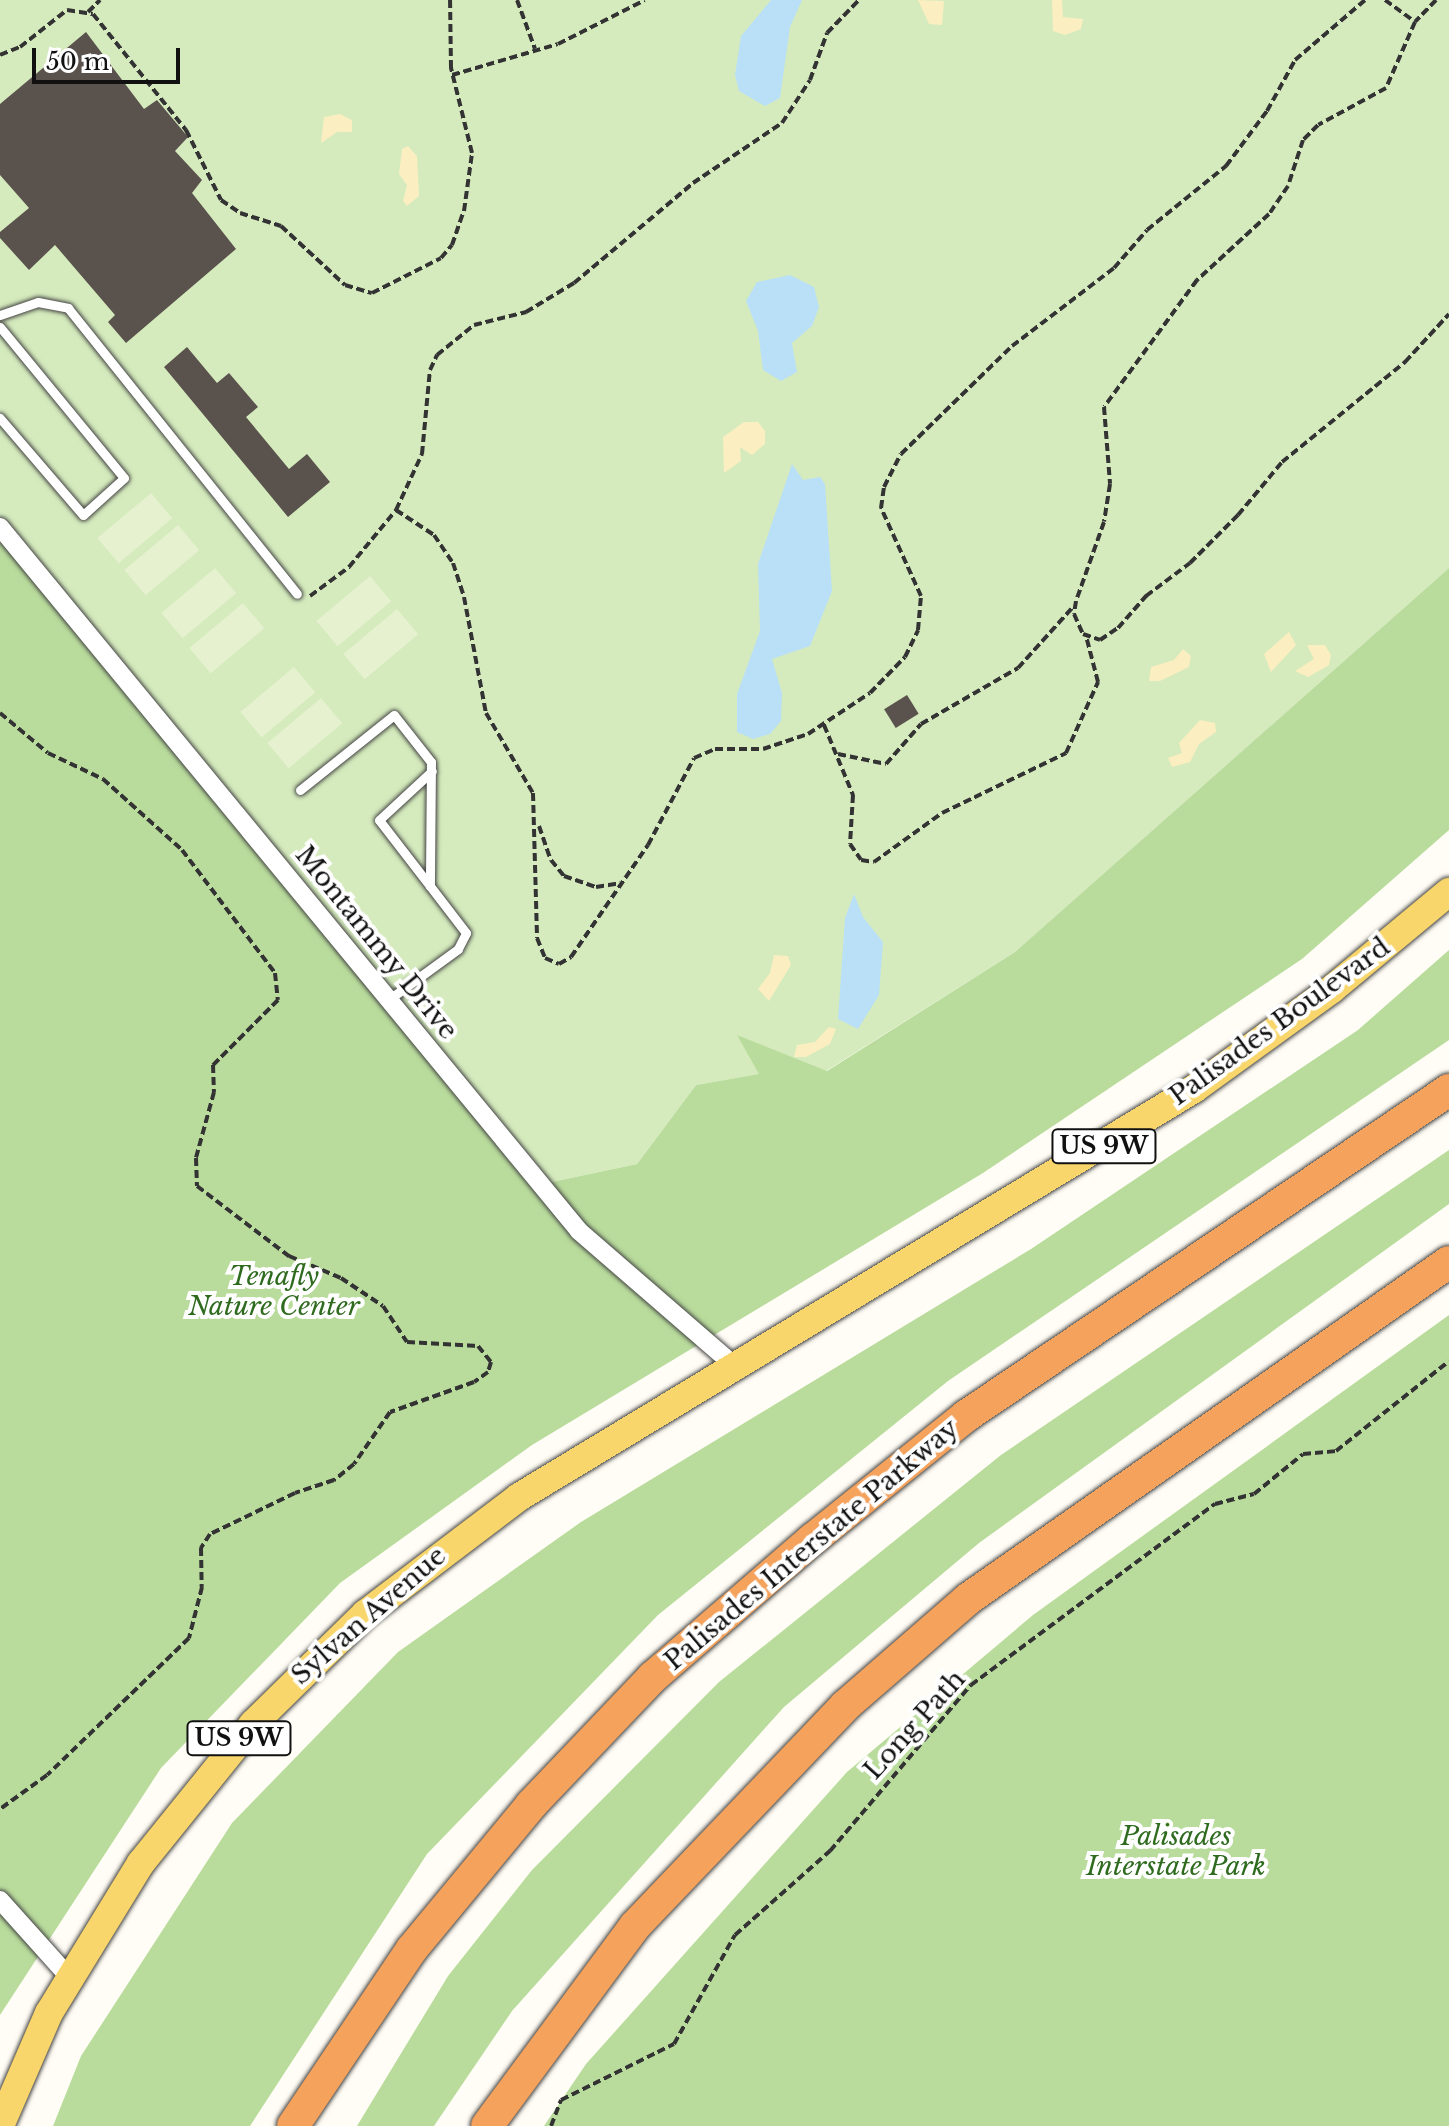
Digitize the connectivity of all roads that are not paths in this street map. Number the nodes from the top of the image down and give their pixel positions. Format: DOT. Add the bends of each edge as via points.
graph roads {
  1 [pos="0,315"];
  2 [pos="0,327"];
  3 [pos="0,418"];
  4 [pos="0,527"];
  5 [pos="297,594"];
  6 [pos="432,771"];
  7 [pos="300,790"];
  8 [pos="430,886"];
  9 [pos="1449,892"];
  10 [pos="388,1000"];
  11 [pos="1449,1090"];
  12 [pos="1449,1262"];
  13 [pos="736,1367"];
  14 [pos="0,1900"];
  15 [pos="69,1977"];
  16 [pos="0,2126"];
  17 [pos="293,2126"];
  18 [pos="487,2126"];
  1 -- 5 [label="lane" via="38,302 68,308"];
  2 -- 3 [label="lane" via="124,478 83,515"];
  4 -- 10 [label="street, Montammy Drive"];
  6 -- 7 [label="lane" via="431,762 394,715"];
  6 -- 8 [label="lane"];
  6 -- 8 [label="lane" via="379,820"];
  8 -- 10 [label="lane" via="466,933 458,949"];
  9 -- 13 [label="main road, Palisades Boulevard / US 9W" via="1305,1009 1175,1101"];
  10 -- 13 [label="street, Montammy Drive" via="579,1231"];
  11 -- 17 [label="highway, Palisades Interstate Parkway" via="966,1416 653,1677 531,1805 412,1949"];
  12 -- 18 [label="highway" via="968,1599 845,1706 635,1926"];
  13 -- 15 [label="main road, Sylvan Avenue / US 9W" via="493,1514 324,1651 193,1794 129,1880"];
  14 -- 15 [label="street"];
  15 -- 16 [label="main road, Sylvan Avenue / US 9W"];
}
